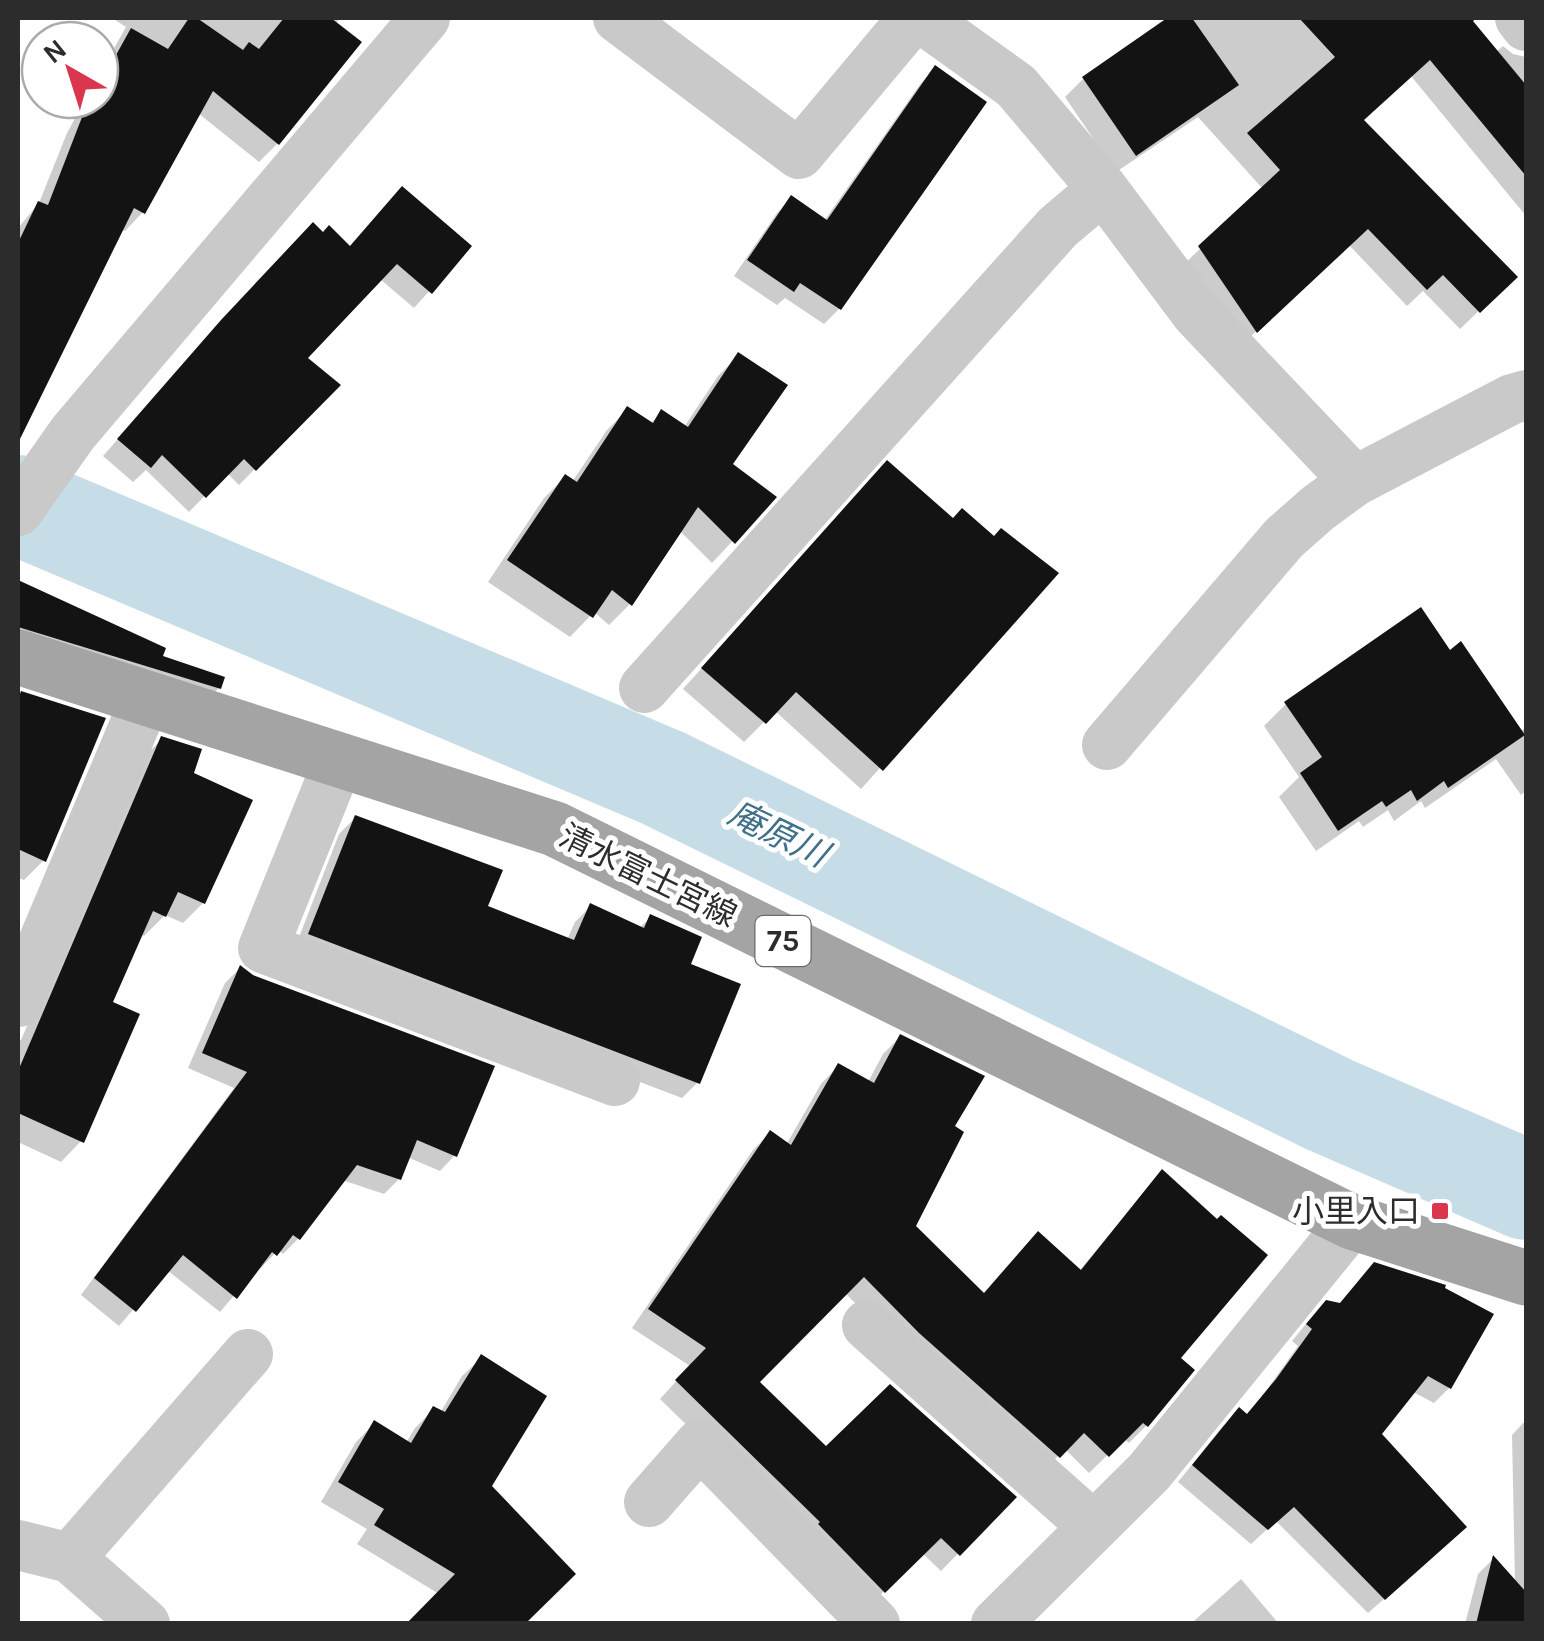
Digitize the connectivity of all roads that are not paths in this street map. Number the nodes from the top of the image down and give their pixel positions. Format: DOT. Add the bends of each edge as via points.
graph roads {
  1 [pos="425,18"];
  2 [pos="618,18"];
  3 [pos="912,18"];
  4 [pos="921,18"];
  5 [pos="1520,18"];
  6 [pos="1526,26"];
  7 [pos="1103,189"];
  8 [pos="1526,394"];
  9 [pos="1356,481"];
  10 [pos="18,510"];
  11 [pos="18,657"];
  12 [pos="644,688"];
  13 [pos="146,698"];
  14 [pos="1108,744"];
  15 [pos="339,760"];
  16 [pos="18,1002"];
  17 [pos="615,1081"];
  18 [pos="1352,1222"];
  19 [pos="1526,1278"];
  20 [pos="866,1325"];
  21 [pos="248,1354"];
  22 [pos="649,1502"];
  23 [pos="1094,1527"];
  24 [pos="18,1545"];
  25 [pos="70,1558"];
  26 [pos="144,1624"];
  27 [pos="875,1624"];
  28 [pos="996,1624"];
  1 -- 10 [label="street" via="73,433"];
  2 -- 3 [label="street" via="799,154"];
  4 -- 7 [label="street" via="1016,86"];
  5 -- 6 [label="street"];
  7 -- 9 [label="street" via="1196,313"];
  7 -- 12 [label="street" via="1058,227"];
  8 -- 9 [label="street"];
  9 -- 14 [label="street" via="1284,538"];
  11 -- 13 [label="main road, 清水富士宮線 / 75"];
  13 -- 15 [label="main road, 清水富士宮線 / 75"];
  13 -- 16 [label="street"];
  15 -- 17 [label="street" via="263,948"];
  15 -- 18 [label="main road, 清水富士宮線 / 75" via="555,829"];
  18 -- 19 [label="main road, 清水富士宮線 / 75"];
  18 -- 23 [label="street" via="1150,1472"];
  20 -- 23 [label="street"];
  21 -- 25 [label="street"];
  22 -- 27 [label="street" via="700,1444"];
  23 -- 28 [label="street"];
  24 -- 25 [label="street"];
  25 -- 26 [label="street"];
}
